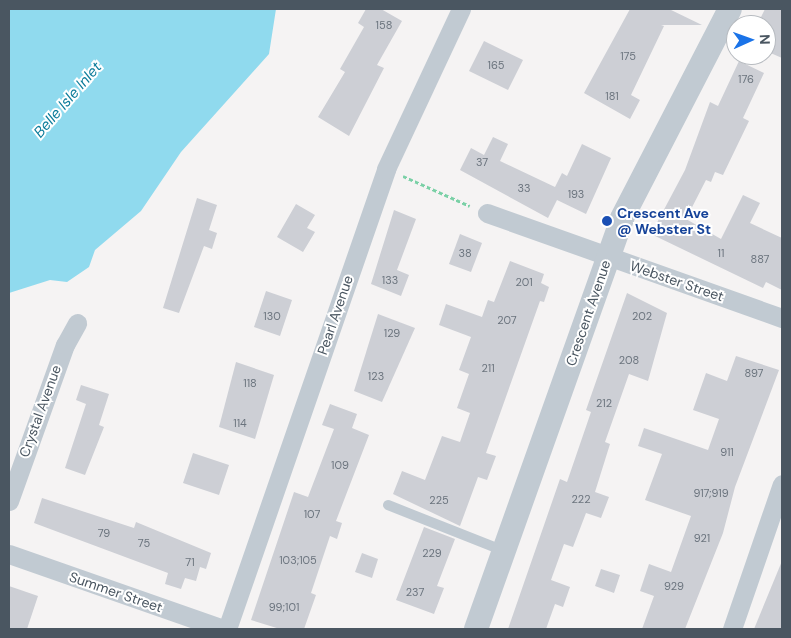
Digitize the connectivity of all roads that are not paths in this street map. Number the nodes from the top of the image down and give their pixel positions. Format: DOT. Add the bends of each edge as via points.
graph roads {
  1 [pos="461,9"];
  2 [pos="730,9"];
  3 [pos="487,214"];
  4 [pos="608,256"];
  5 [pos="782,318"];
  6 [pos="77,323"];
  7 [pos="782,484"];
  8 [pos="9,501"];
  9 [pos="388,505"];
  10 [pos="504,551"];
  11 [pos="9,554"];
  12 [pos="223,629"];
  13 [pos="227,629"];
  14 [pos="476,629"];
  15 [pos="732,629"];
  1 -- 13 [label="street, Pearl Avenue" via="386,169"];
  2 -- 4 [label="street, Crescent Avenue" via="626,208"];
  3 -- 4 [label="street, Webster Street"];
  4 -- 5 [label="street, Webster Street"];
  4 -- 10 [label="street, Crescent Avenue"];
  6 -- 8 [label="street, Crystal Avenue"];
  7 -- 15 [label="street"];
  9 -- 10 [label="lane"];
  10 -- 14 [label="street, Crescent Avenue"];
  11 -- 12 [label="street, Summer Street"];
}
